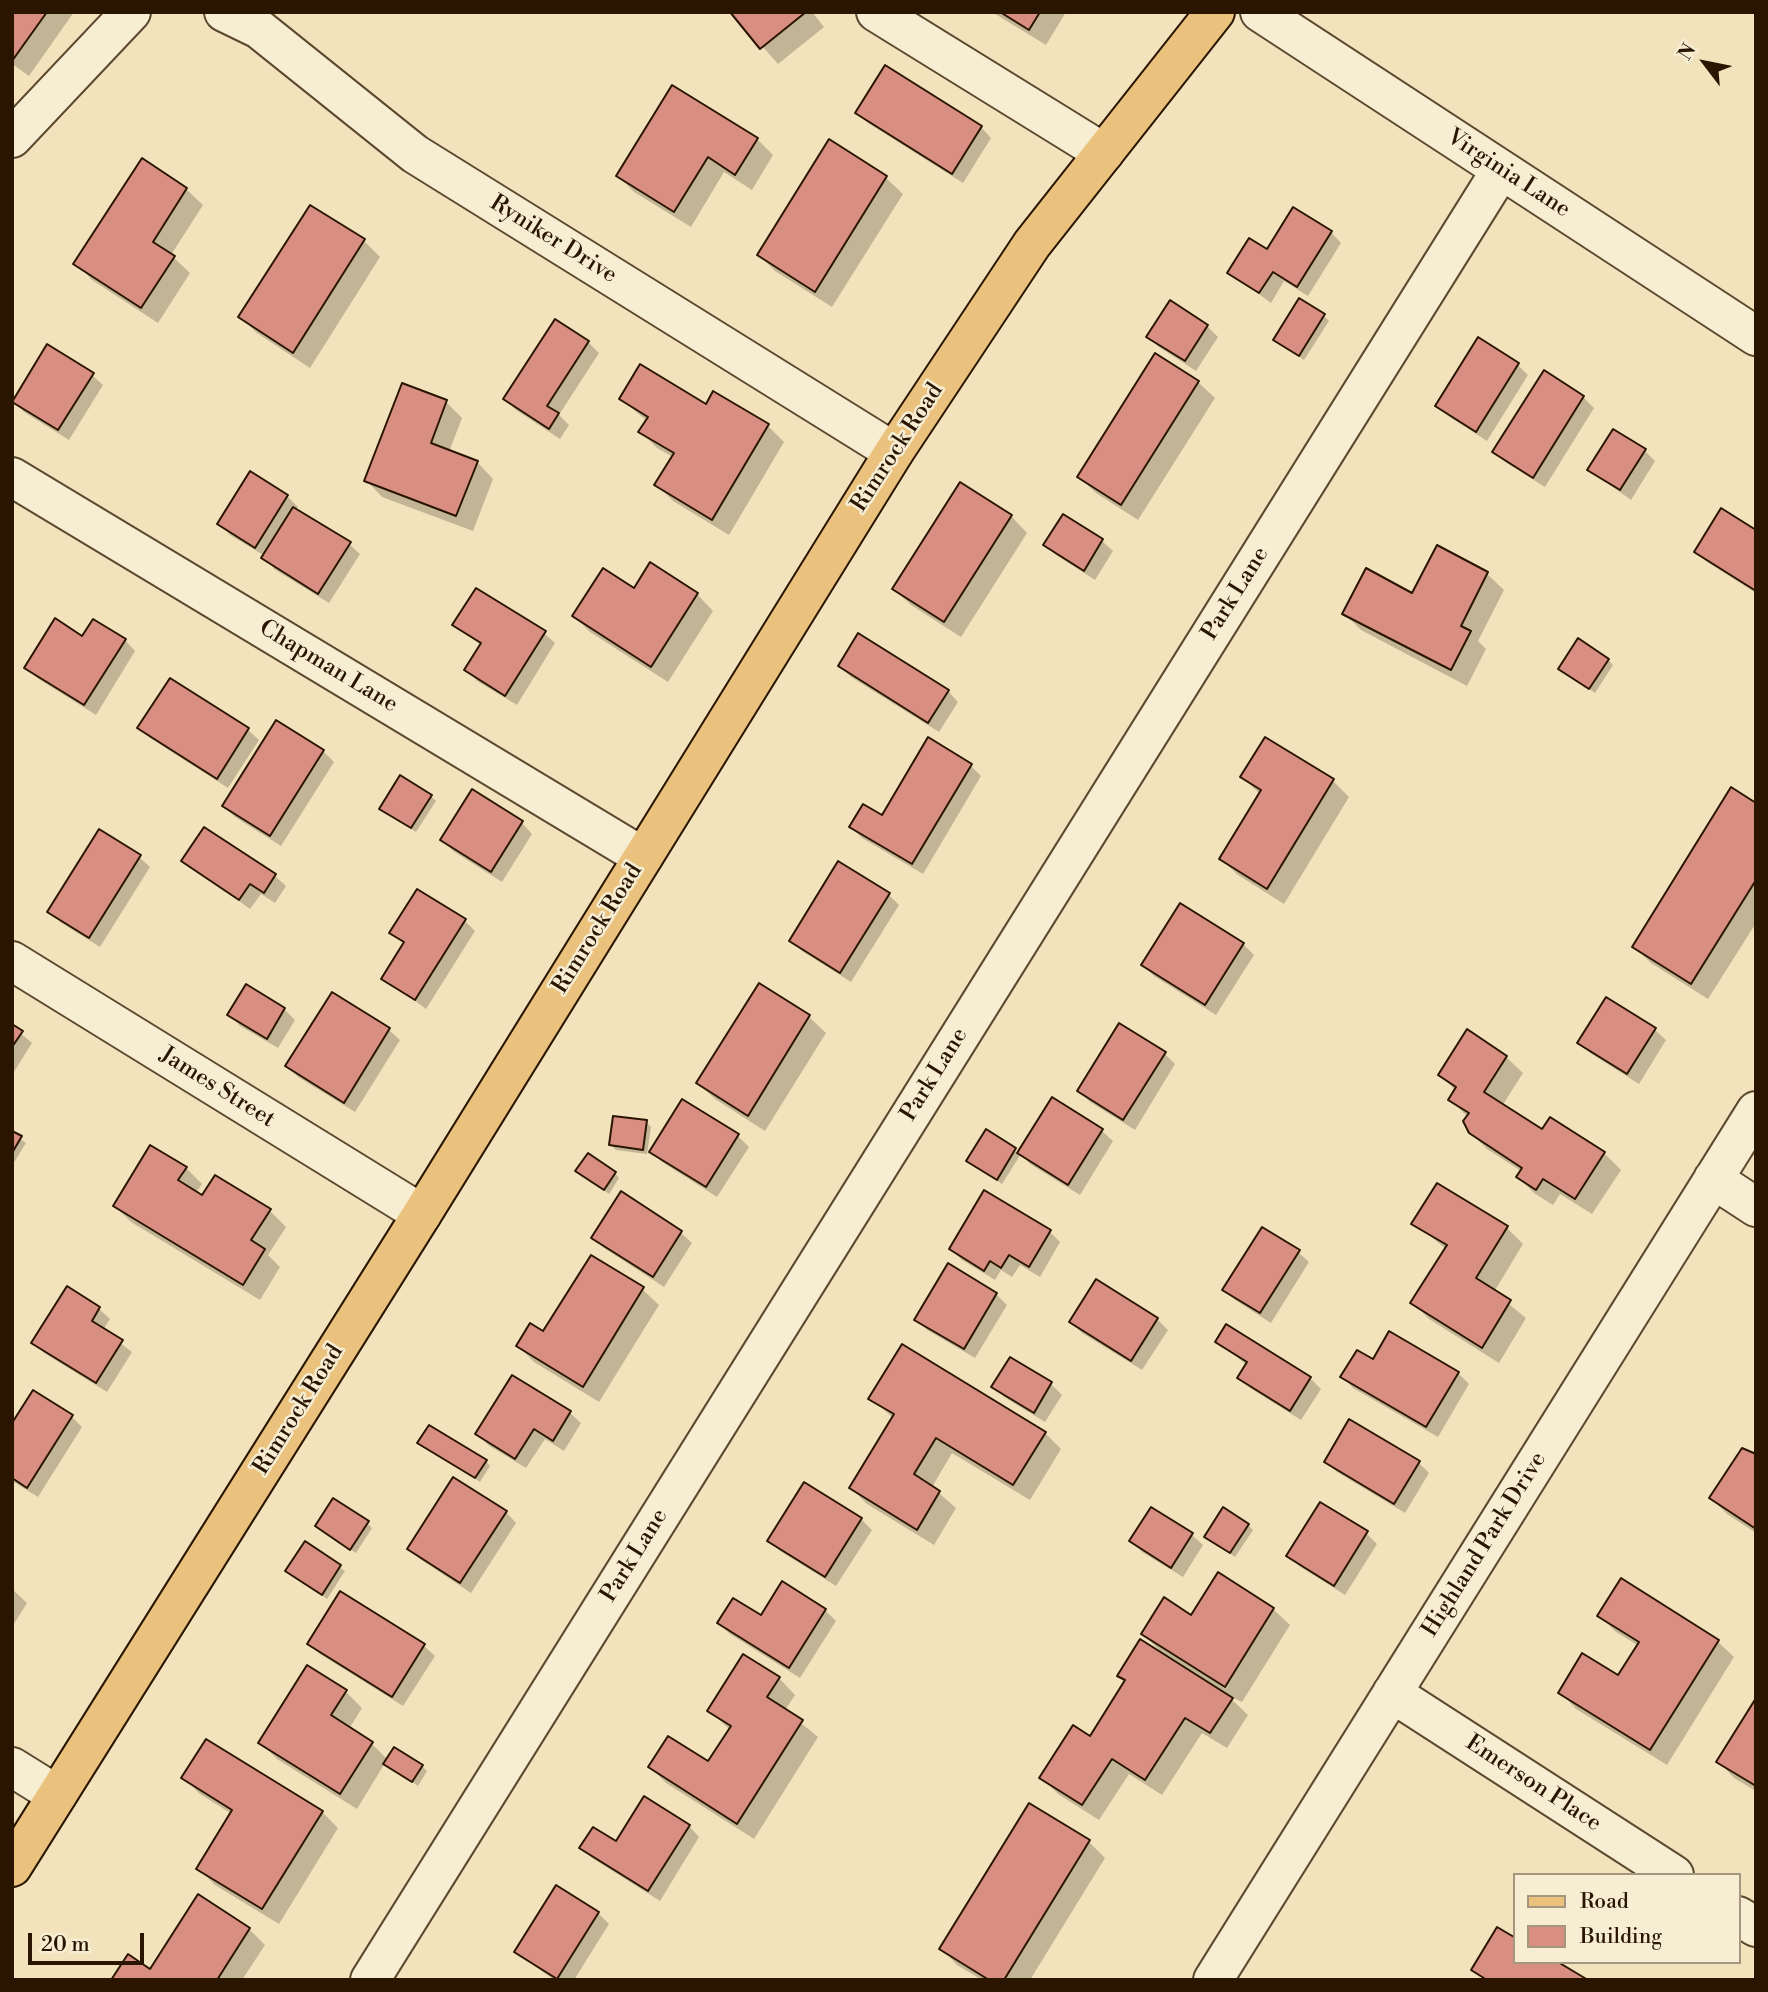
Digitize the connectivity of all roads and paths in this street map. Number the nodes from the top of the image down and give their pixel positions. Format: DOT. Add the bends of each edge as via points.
graph roads {
  1 [pos="131,12"];
  2 [pos="224,12"];
  3 [pos="876,12"];
  4 [pos="1215,12"];
  5 [pos="1260,12"];
  6 [pos="12,138"];
  7 [pos="1104,153"];
  8 [pos="1501,170"];
  9 [pos="1756,336"];
  10 [pos="894,452"];
  11 [pos="12,477"];
  12 [pos="643,857"];
  13 [pos="12,961"];
  14 [pos="1756,1111"];
  15 [pos="1713,1179"];
  16 [pos="1756,1207"];
  17 [pos="422,1214"];
  18 [pos="1392,1693"];
  19 [pos="12,1767"];
  20 [pos="57,1795"];
  21 [pos="12,1867"];
  22 [pos="1671,1873"];
  23 [pos="1740,1917"];
  24 [pos="1756,1927"];
  25 [pos="370,1980"];
  26 [pos="1213,1980"];
  1 -- 6 [label="street"];
  2 -- 10 [label="street, Ryniker Drive" via="259,29 415,154"];
  3 -- 7 [label="street"];
  4 -- 7 [label="main road, Rimrock Road"];
  5 -- 8 [label="street, Virginia Lane"];
  7 -- 10 [label="main road, Rimrock Road" via="1032,244"];
  8 -- 9 [label="street, Virginia Lane"];
  8 -- 25 [label="street, Park Lane"];
  10 -- 12 [label="main road, Rimrock Road"];
  11 -- 12 [label="street, Chapman Lane"];
  12 -- 17 [label="main road, Rimrock Road"];
  13 -- 17 [label="street, James Street"];
  14 -- 15 [label="street, Highland Park Drive"];
  15 -- 16 [label="street"];
  15 -- 18 [label="street, Highland Park Drive"];
  17 -- 20 [label="main road, Rimrock Road"];
  18 -- 22 [label="street, Emerson Place"];
  18 -- 26 [label="street, Highland Park Drive"];
  19 -- 20 [label="street"];
  20 -- 21 [label="main road, Rimrock Road"];
  23 -- 24 [label="street"];
}
